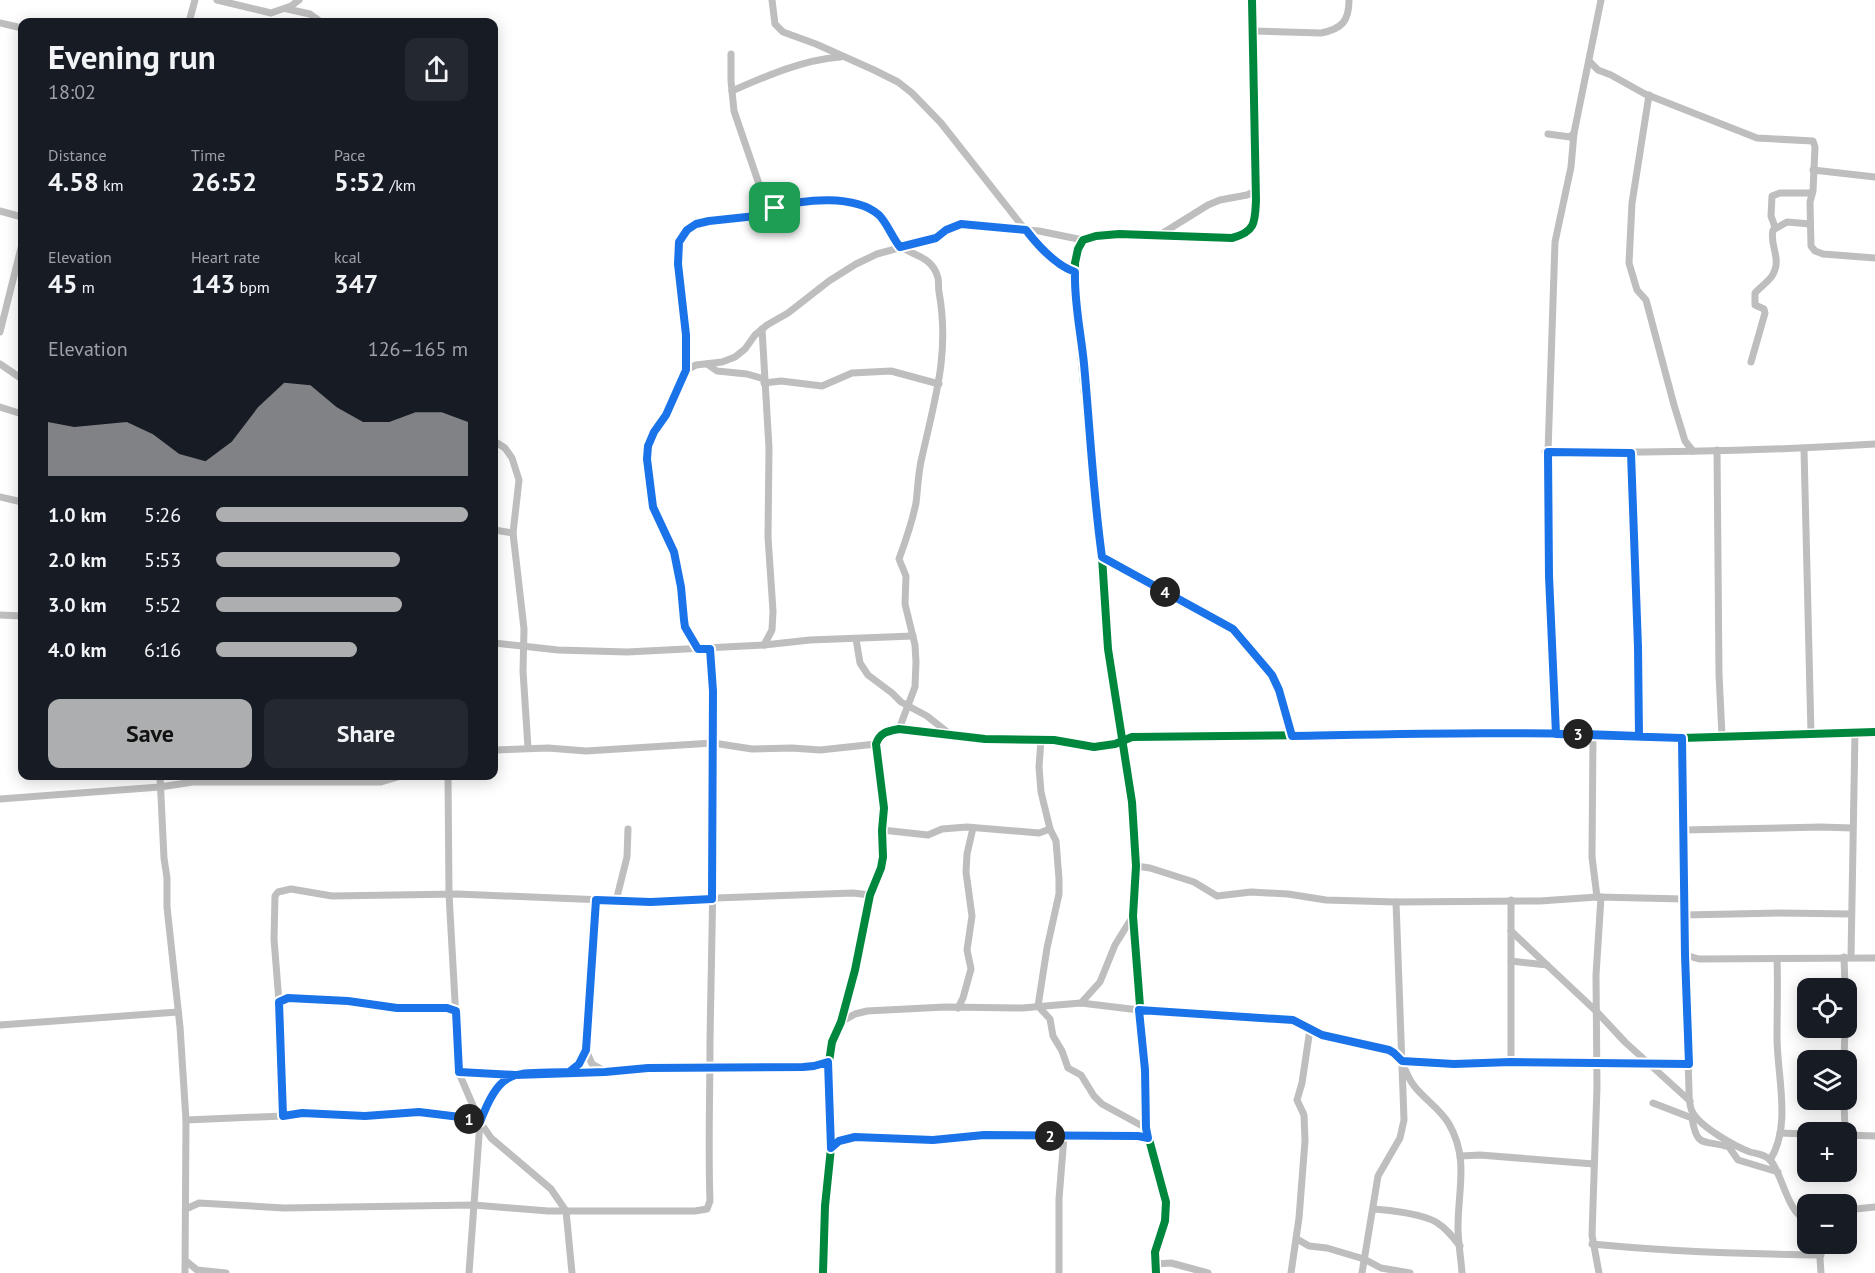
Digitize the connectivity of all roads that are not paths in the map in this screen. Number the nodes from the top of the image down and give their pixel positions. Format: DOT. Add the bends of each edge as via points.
graph roads {
  1 [pos="195,0"];
  2 [pos="217,0"];
  3 [pos="299,0"];
  4 [pos="772,0"];
  5 [pos="1252,0"];
  6 [pos="1349,0"];
  7 [pos="1601,0"];
  8 [pos="285,9"];
  9 [pos="190,18"];
  10 [pos="316,18"];
  11 [pos="0,23"];
  12 [pos="18,27"];
  13 [pos="1252,31"];
  14 [pos="731,54"];
  15 [pos="842,57"];
  16 [pos="1589,61"];
  17 [pos="732,91"];
  18 [pos="1649,95"];
  19 [pos="1574,133"];
  20 [pos="1548,134"];
  21 [pos="1813,170"];
  22 [pos="1875,177"];
  23 [pos="1256,191"];
  24 [pos="1812,194"];
  25 [pos="775,208"];
  26 [pos="0,212"];
  27 [pos="18,216"];
  28 [pos="1810,224"];
  29 [pos="1775,227"];
  30 [pos="1026,230"];
  31 [pos="1158,236"];
  32 [pos="1083,240"];
  33 [pos="900,247"];
  34 [pos="1875,258"];
  35 [pos="18,260"];
  36 [pos="1075,272"];
  37 [pos="762,329"];
  38 [pos="0,332"];
  39 [pos="1751,362"];
  40 [pos="0,364"];
  41 [pos="707,364"];
  42 [pos="686,370"];
  43 [pos="18,375"];
  44 [pos="764,381"];
  45 [pos="939,384"];
  46 [pos="0,407"];
  47 [pos="18,413"];
  48 [pos="498,443"];
  49 [pos="1875,444"];
  50 [pos="1803,448"];
  51 [pos="1717,450"];
  52 [pos="1693,451"];
  53 [pos="1546,452"];
  54 [pos="1631,453"];
  55 [pos="0,497"];
  56 [pos="18,501"];
  57 [pos="498,531"];
  58 [pos="513,533"];
  59 [pos="1102,557"];
  60 [pos="0,615"];
  61 [pos="18,616"];
  62 [pos="913,636"];
  63 [pos="856,639"];
  64 [pos="498,643"];
  65 [pos="764,645"];
  66 [pos="523,646"];
  67 [pos="698,649"];
  68 [pos="710,649"];
  69 [pos="908,706"];
  70 [pos="900,729"];
  71 [pos="1855,732"];
  72 [pos="1875,732"];
  73 [pos="1556,734"];
  74 [pos="1593,734"];
  75 [pos="1811,734"];
  76 [pos="952,735"];
  77 [pos="1292,736"];
  78 [pos="1639,736"];
  79 [pos="1722,736"];
  80 [pos="1682,738"];
  81 [pos="1041,740"];
  82 [pos="1122,741"];
  83 [pos="713,743"];
  84 [pos="876,744"];
  85 [pos="528,748"];
  86 [pos="498,750"];
  87 [pos="160,780"];
  88 [pos="379,780"];
  89 [pos="388,780"];
  90 [pos="448,780"];
  91 [pos="381,782"];
  92 [pos="160,787"];
  93 [pos="0,799"];
  94 [pos="973,828"];
  95 [pos="1852,828"];
  96 [pos="628,829"];
  97 [pos="1050,829"];
  98 [pos="882,830"];
  99 [pos="1683,830"];
  100 [pos="1136,866"];
  101 [pos="450,894"];
  102 [pos="870,895"];
  103 [pos="1599,897"];
  104 [pos="712,899"];
  105 [pos="1684,899"];
  106 [pos="596,900"];
  107 [pos="1511,900"];
  108 [pos="616,901"];
  109 [pos="1396,902"];
  110 [pos="1851,914"];
  111 [pos="1684,915"];
  112 [pos="1133,916"];
  113 [pos="1511,931"];
  114 [pos="1685,955"];
  115 [pos="1847,957"];
  116 [pos="1875,958"];
  117 [pos="1777,959"];
  118 [pos="1511,961"];
  119 [pos="1547,965"];
  120 [pos="1846,978"];
  121 [pos="279,1002"];
  122 [pos="1081,1002"];
  123 [pos="1038,1006"];
  124 [pos="958,1008"];
  125 [pos="1139,1010"];
  126 [pos="456,1011"];
  127 [pos="178,1012"];
  128 [pos="1597,1012"];
  129 [pos="841,1022"];
  130 [pos="0,1025"];
  131 [pos="1310,1029"];
  132 [pos="586,1050"];
  133 [pos="1402,1061"];
  134 [pos="828,1062"];
  135 [pos="1511,1062"];
  136 [pos="1597,1064"];
  137 [pos="1649,1064"];
  138 [pos="1689,1064"];
  139 [pos="710,1068"];
  140 [pos="459,1072"];
  141 [pos="569,1072"];
  142 [pos="605,1072"];
  143 [pos="515,1075"];
  144 [pos="1690,1101"];
  145 [pos="1653,1103"];
  146 [pos="283,1116"];
  147 [pos="186,1120"];
  148 [pos="480,1122"];
  149 [pos="1146,1128"];
  150 [pos="1780,1132"];
  151 [pos="1797,1133"];
  152 [pos="1857,1135"];
  153 [pos="1064,1136"];
  154 [pos="1875,1136"];
  155 [pos="1148,1138"];
  156 [pos="831,1148"];
  157 [pos="1461,1156"];
  158 [pos="1770,1160"];
  159 [pos="1594,1164"];
  160 [pos="1778,1172"];
  161 [pos="474,1205"];
  162 [pos="1875,1207"];
  163 [pos="186,1209"];
  164 [pos="1374,1209"];
  165 [pos="1857,1209"];
  166 [pos="566,1211"];
  167 [pos="1797,1214"];
  168 [pos="1297,1239"];
  169 [pos="1592,1244"];
  170 [pos="1460,1246"];
  171 [pos="1821,1255"];
  172 [pos="1364,1259"];
  173 [pos="186,1261"];
  174 [pos="1156,1264"];
  175 [pos="185,1273"];
  176 [pos="226,1273"];
  177 [pos="470,1273"];
  178 [pos="572,1273"];
  179 [pos="823,1273"];
  180 [pos="1059,1273"];
  181 [pos="1156,1273"];
  182 [pos="1208,1273"];
  183 [pos="1291,1273"];
  184 [pos="1362,1273"];
  185 [pos="1410,1273"];
  186 [pos="1462,1273"];
  187 [pos="1599,1273"];
  188 [pos="1821,1273"];
  1 -- 9 [label="street"];
  2 -- 8 [label="street" via="264,13"];
  3 -- 8 [label="street"];
  4 -- 15 [label="street" via="775,24 783,32"];
  5 -- 13 [label="street"];
  6 -- 13 [label="street" via="1348,16 1332,31"];
  7 -- 16 [label="street"];
  8 -- 10 [label="street"];
  11 -- 12 [label="street"];
  13 -- 23 [label="street"];
  14 -- 17 [label="street"];
  15 -- 17 [label="street" via="792,67"];
  15 -- 30 [label="street" via="898,82 918,99"];
  16 -- 18 [label="street" via="1598,70"];
  16 -- 19 [label="street"];
  17 -- 25 [label="street" via="734,111 760,187"];
  18 -- 21 [label="street" via="1756,138 1811,140 1815,147"];
  18 -- 52 [label="street" via="1632,203 1629,263 1637,290 1646,300 1685,441"];
  19 -- 20 [label="street" via="1570,137"];
  19 -- 53 [label="street" via="1555,242"];
  21 -- 22 [label="street"];
  21 -- 24 [label="street"];
  23 -- 31 [label="street" via="1208,205"];
  23 -- 31 [label="street" via="1253,225 1241,236"];
  24 -- 28 [label="street"];
  24 -- 29 [label="street" via="1772,196"];
  25 -- 33 [label="street" via="797,202 860,204 880,216"];
  25 -- 42 [label="street" via="756,216 696,224 679,242"];
  26 -- 27 [label="street"];
  28 -- 29 [label="street" via="1787,222"];
  28 -- 34 [label="street" via="1810,243 1815,251"];
  29 -- 39 [label="street" via="1772,235 1777,266 1755,293 1755,304 1765,312"];
  30 -- 32 [label="street"];
  30 -- 33 [label="street" via="961,224 936,238"];
  30 -- 36 [label="street" via="1060,265"];
  31 -- 32 [label="street" via="1119,234"];
  32 -- 36 [label="street"];
  33 -- 37 [label="street" via="856,264"];
  33 -- 45 [label="street" via="925,259 938,278 943,328"];
  35 -- 38 [label="street"];
  36 -- 59 [label="street"];
  37 -- 41 [label="street" via="735,357"];
  37 -- 44 [label="street"];
  40 -- 43 [label="street"];
  41 -- 42 [label="street"];
  41 -- 44 [label="street" via="717,371 747,374"];
  42 -- 67 [label="street" via="651,439 647,459 653,507 674,552 685,627"];
  44 -- 45 [label="street" via="822,386 852,373 891,371"];
  44 -- 65 [label="street" via="773,610 772,630"];
  45 -- 62 [label="street" via="910,530 899,562 906,576 905,603"];
  46 -- 47 [label="street"];
  48 -- 58 [label="street" via="506,448 519,480"];
  49 -- 50 [label="street"];
  50 -- 51 [label="street"];
  50 -- 75 [label="street"];
  51 -- 52 [label="street"];
  51 -- 79 [label="street"];
  52 -- 54 [label="street"];
  53 -- 54 [label="street"];
  53 -- 73 [label="street"];
  54 -- 78 [label="street"];
  55 -- 56 [label="street"];
  57 -- 58 [label="street"];
  58 -- 66 [label="street"];
  59 -- 77 [label="street" via="1233,629 1272,675"];
  59 -- 82 [label="street" via="1108,649"];
  60 -- 61 [label="street"];
  62 -- 63 [label="street"];
  62 -- 69 [label="street" via="915,687"];
  63 -- 65 [label="street"];
  63 -- 69 [label="street" via="865,671"];
  64 -- 66 [label="street"];
  65 -- 68 [label="street"];
  66 -- 67 [label="street" via="627,652"];
  66 -- 85 [label="street"];
  67 -- 68 [label="street"];
  68 -- 83 [label="street"];
  69 -- 70 [label="street"];
  69 -- 76 [label="street"];
  70 -- 76 [label="street"];
  70 -- 84 [label="street" via="886,731"];
  71 -- 72 [label="street"];
  71 -- 75 [label="street"];
  71 -- 95 [label="street"];
  73 -- 74 [label="street"];
  73 -- 77 [label="street"];
  74 -- 78 [label="street"];
  74 -- 103 [label="street" via="1592,857"];
  75 -- 79 [label="street"];
  76 -- 81 [label="street"];
  77 -- 82 [label="street" via="1132,737"];
  78 -- 80 [label="street"];
  79 -- 80 [label="street"];
  80 -- 99 [label="street"];
  81 -- 82 [label="street" via="1094,747"];
  81 -- 97 [label="street" via="1041,792"];
  82 -- 100 [label="street" via="1132,802"];
  83 -- 84 [label="street" via="752,749 820,750"];
  83 -- 85 [label="street" via="586,751"];
  83 -- 104 [label="street"];
  84 -- 98 [label="street" via="884,808"];
  85 -- 86 [label="street"];
  87 -- 92 [label="street"];
  88 -- 91 [label="street"];
  89 -- 91 [label="street"];
  90 -- 101 [label="street"];
  91 -- 92 [label="street" via="193,782"];
  92 -- 93 [label="street"];
  92 -- 127 [label="street"];
  94 -- 97 [label="street" via="1039,833"];
  94 -- 98 [label="street" via="944,828 928,836"];
  94 -- 124 [label="street" via="966,872 972,916 967,950 971,969"];
  95 -- 99 [label="street"];
  95 -- 110 [label="street"];
  96 -- 108 [label="street" via="627,857"];
  97 -- 123 [label="street" via="1057,846 1059,894"];
  98 -- 102 [label="street" via="882,862"];
  99 -- 105 [label="street"];
  100 -- 109 [label="street" via="1194,882 1217,896 1251,892"];
  100 -- 112 [label="street"];
  101 -- 106 [label="street"];
  101 -- 121 [label="street" via="332,896 291,889 278,892 274,931"];
  101 -- 126 [label="street"];
  102 -- 104 [label="street"];
  102 -- 129 [label="street"];
  103 -- 105 [label="street"];
  103 -- 107 [label="street"];
  103 -- 128 [label="street"];
  104 -- 108 [label="street"];
  104 -- 139 [label="street"];
  105 -- 111 [label="street"];
  106 -- 108 [label="street"];
  106 -- 132 [label="street"];
  107 -- 109 [label="street"];
  107 -- 113 [label="street"];
  109 -- 133 [label="street"];
  110 -- 111 [label="street"];
  110 -- 115 [label="street"];
  111 -- 114 [label="street"];
  112 -- 122 [label="street" via="1115,945 1100,982"];
  112 -- 125 [label="street"];
  113 -- 118 [label="street"];
  113 -- 119 [label="street"];
  114 -- 117 [label="street" via="1699,959"];
  114 -- 138 [label="street"];
  115 -- 116 [label="street"];
  115 -- 117 [label="street"];
  115 -- 120 [label="street"];
  117 -- 150 [label="street"];
  118 -- 119 [label="street"];
  118 -- 135 [label="street"];
  119 -- 128 [label="street"];
  121 -- 126 [label="street" via="288,998 348,1001"];
  121 -- 146 [label="street"];
  122 -- 123 [label="street"];
  122 -- 125 [label="street"];
  123 -- 124 [label="street"];
  123 -- 149 [label="street" via="1050,1019 1053,1036 1068,1068 1081,1075 1098,1101"];
  124 -- 129 [label="street" via="867,1011"];
  125 -- 131 [label="street" via="1293,1020"];
  125 -- 149 [label="street"];
  126 -- 140 [label="street"];
  127 -- 130 [label="street"];
  127 -- 147 [label="street"];
  128 -- 136 [label="street"];
  128 -- 137 [label="street"];
  129 -- 134 [label="street"];
  131 -- 133 [label="street" via="1389,1050"];
  131 -- 168 [label="street" via="1297,1100 1304,1115 1305,1133"];
  132 -- 141 [label="street" via="579,1064"];
  132 -- 142 [label="street" via="592,1064"];
  133 -- 135 [label="street"];
  133 -- 157 [label="street" via="1412,1084 1448,1121"];
  133 -- 164 [label="street" via="1404,1120 1400,1138 1378,1176"];
  134 -- 139 [label="street" via="803,1067"];
  134 -- 156 [label="street"];
  135 -- 136 [label="street"];
  136 -- 137 [label="street"];
  136 -- 159 [label="street"];
  137 -- 138 [label="street"];
  137 -- 144 [label="street"];
  138 -- 144 [label="street"];
  139 -- 142 [label="street"];
  139 -- 166 [label="street" via="707,1209"];
  140 -- 143 [label="street"];
  140 -- 148 [label="street"];
  141 -- 142 [label="street"];
  141 -- 143 [label="street"];
  143 -- 148 [label="street" via="499,1084"];
  144 -- 158 [label="street" via="1698,1120 1737,1147"];
  145 -- 160 [label="street" via="1692,1118 1695,1134 1705,1144 1729,1147 1738,1160"];
  146 -- 147 [label="street"];
  146 -- 148 [label="street" via="419,1112"];
  147 -- 163 [label="street"];
  148 -- 161 [label="street"];
  148 -- 166 [label="street" via="491,1138 551,1189"];
  149 -- 155 [label="street"];
  150 -- 151 [label="street"];
  150 -- 158 [label="street"];
  152 -- 154 [label="street"];
  153 -- 155 [label="street"];
  153 -- 156 [label="street" via="984,1135 933,1140 855,1137 839,1141"];
  153 -- 180 [label="street"];
  155 -- 174 [label="street" via="1166,1202"];
  156 -- 179 [label="street"];
  157 -- 159 [label="street"];
  157 -- 170 [label="street"];
  158 -- 160 [label="street"];
  159 -- 169 [label="street"];
  160 -- 167 [label="street"];
  161 -- 163 [label="street" via="284,1208 198,1203"];
  161 -- 166 [label="street"];
  161 -- 177 [label="street"];
  162 -- 165 [label="street"];
  163 -- 173 [label="street"];
  164 -- 170 [label="street" via="1431,1220"];
  164 -- 172 [label="street"];
  166 -- 178 [label="street"];
  168 -- 172 [label="street" via="1309,1246"];
  168 -- 183 [label="street"];
  169 -- 171 [label="street" via="1652,1251"];
  169 -- 187 [label="street"];
  170 -- 186 [label="street"];
  171 -- 188 [label="street"];
  172 -- 184 [label="street"];
  172 -- 185 [label="street" via="1381,1268"];
  173 -- 175 [label="street"];
  173 -- 176 [label="street" via="197,1270"];
  174 -- 181 [label="street"];
  174 -- 182 [label="street" via="1171,1263"];
}
